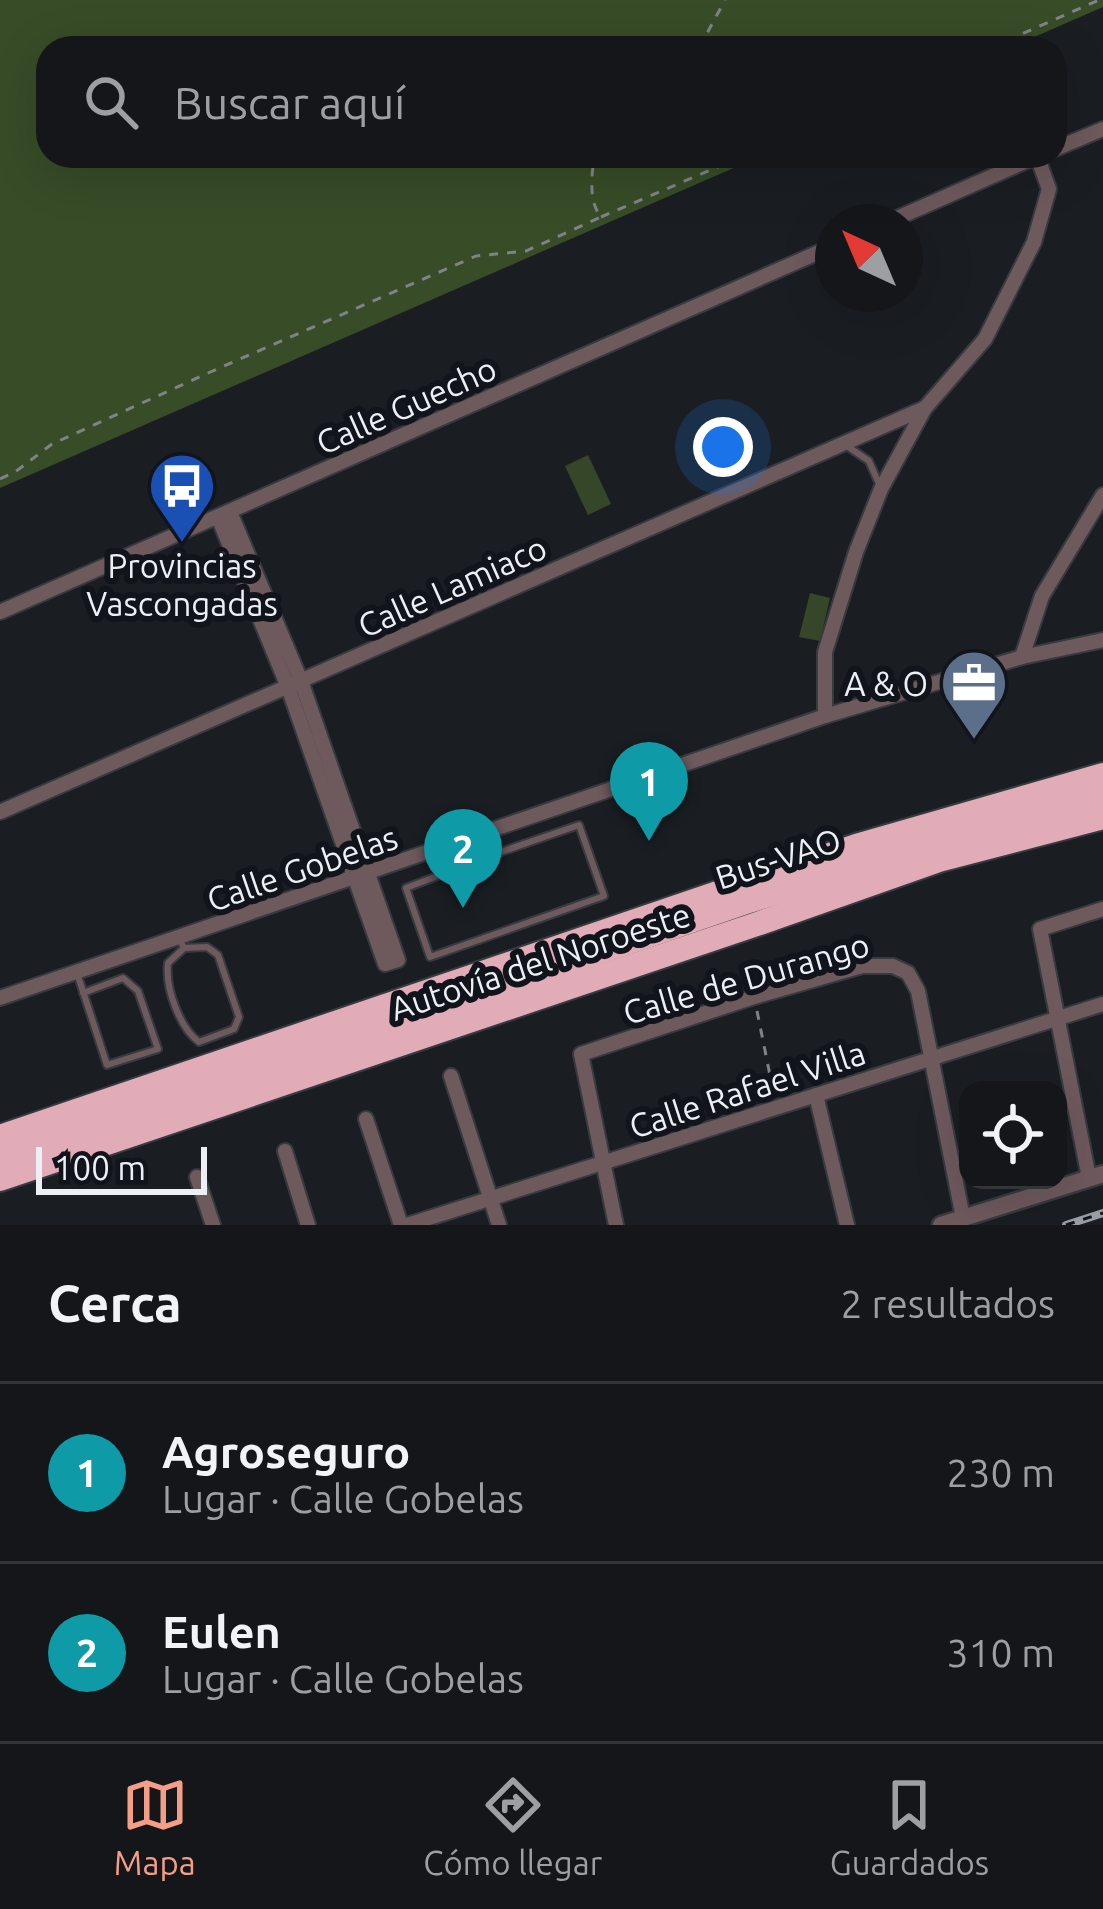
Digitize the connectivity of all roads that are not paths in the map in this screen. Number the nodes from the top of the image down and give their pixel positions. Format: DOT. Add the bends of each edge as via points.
graph roads {
  1 [pos="1103,129"];
  2 [pos="1067,144"];
  3 [pos="1010,168"];
  4 [pos="1041,168"];
  5 [pos="923,206"];
  6 [pos="815,254"];
  7 [pos="925,408"];
  8 [pos="843,444"];
  9 [pos="881,489"];
  10 [pos="1103,495"];
  11 [pos="224,514"];
  12 [pos="0,612"];
  13 [pos="1103,640"];
  14 [pos="1022,657"];
  15 [pos="295,684"];
  16 [pos="825,716"];
  17 [pos="1103,775"];
  18 [pos="1103,797"];
  19 [pos="0,812"];
  20 [pos="1103,817"];
  21 [pos="488,833"];
  22 [pos="495,854"];
  23 [pos="363,876"];
  24 [pos="1103,909"];
  25 [pos="182,943"];
  26 [pos="77,973"];
  27 [pos="83,992"];
  28 [pos="0,998"];
  29 [pos="1103,1004"];
  30 [pos="1057,1020"];
  31 [pos="931,1058"];
  32 [pos="451,1076"];
  33 [pos="816,1095"];
  34 [pos="366,1119"];
  35 [pos="0,1138"];
  36 [pos="285,1150"];
  37 [pos="0,1158"];
  38 [pos="603,1163"];
  39 [pos="1096,1176"];
  40 [pos="197,1177"];
  41 [pos="0,1179"];
  42 [pos="490,1198"];
  43 [pos="963,1218"];
  44 [pos="213,1225"];
  45 [pos="308,1225"];
  46 [pos="404,1225"];
  47 [pos="499,1225"];
  48 [pos="616,1225"];
  49 [pos="847,1225"];
  50 [pos="941,1225"];
  1 -- 2 [label="street"];
  3 -- 5 [label="street"];
  4 -- 7 [label="street" via="1049,189 1034,242 985,339"];
  6 -- 11 [label="street, Calle Guecho"];
  7 -- 8 [label="street, Calle Lamiaco"];
  7 -- 9 [label="street"];
  8 -- 9 [label="lane" via="869,461"];
  8 -- 15 [label="street, Calle Lamiaco"];
  9 -- 16 [label="street" via="825,652"];
  10 -- 14 [label="street" via="1042,596"];
  11 -- 12 [label="street, Calle Guecho"];
  11 -- 15 [label="street"];
  13 -- 14 [label="street, Calle Gobelas"];
  14 -- 16 [label="street, Calle Gobelas"];
  15 -- 19 [label="street, Calle Lamiaco"];
  15 -- 23 [label="street"];
  16 -- 21 [label="street, Calle Gobelas"];
  17 -- 35 [label="highway, Autovía del Noroeste" via="856,846"];
  18 -- 37 [label="highway, Bus-VAO" via="749,901"];
  20 -- 41 [label="highway, Autovía del Noroeste" via="939,860"];
  21 -- 22 [label="lane"];
  21 -- 23 [label="street, Calle Gobelas"];
  22 -- 22 [label="lane" via="579,825 604,896 430,957 406,888"];
  23 -- 23 [label="street" via="385,964 398,960"];
  23 -- 25 [label="street, Calle Gobelas"];
  24 -- 30 [label="street" via="1040,929"];
  25 -- 25 [label="lane" via="218,955 239,1017 234,1029 199,1042 187,1033 166,977"];
  25 -- 26 [label="street, Calle Gobelas"];
  26 -- 27 [label="lane"];
  26 -- 28 [label="street, Calle Gobelas"];
  27 -- 27 [label="lane" via="107,1065 158,1049 138,991 123,978"];
  29 -- 30 [label="street, Calle Rafael Villa"];
  30 -- 31 [label="street, Calle Rafael Villa"];
  30 -- 39 [label="street"];
  31 -- 33 [label="street, Calle Rafael Villa"];
  31 -- 38 [label="street, Calle de Durango" via="918,991 893,966 862,966 754,997 581,1054"];
  31 -- 43 [label="street"];
  32 -- 42 [label="street"];
  33 -- 38 [label="street, Calle Rafael Villa"];
  33 -- 49 [label="street"];
  34 -- 46 [label="street"];
  36 -- 45 [label="street"];
  38 -- 42 [label="street, Calle Rafael Villa"];
  38 -- 48 [label="street"];
  39 -- 43 [label="street"];
  40 -- 44 [label="street"];
  42 -- 46 [label="street, Calle Rafael Villa"];
  42 -- 47 [label="street"];
  43 -- 50 [label="street"];
}
